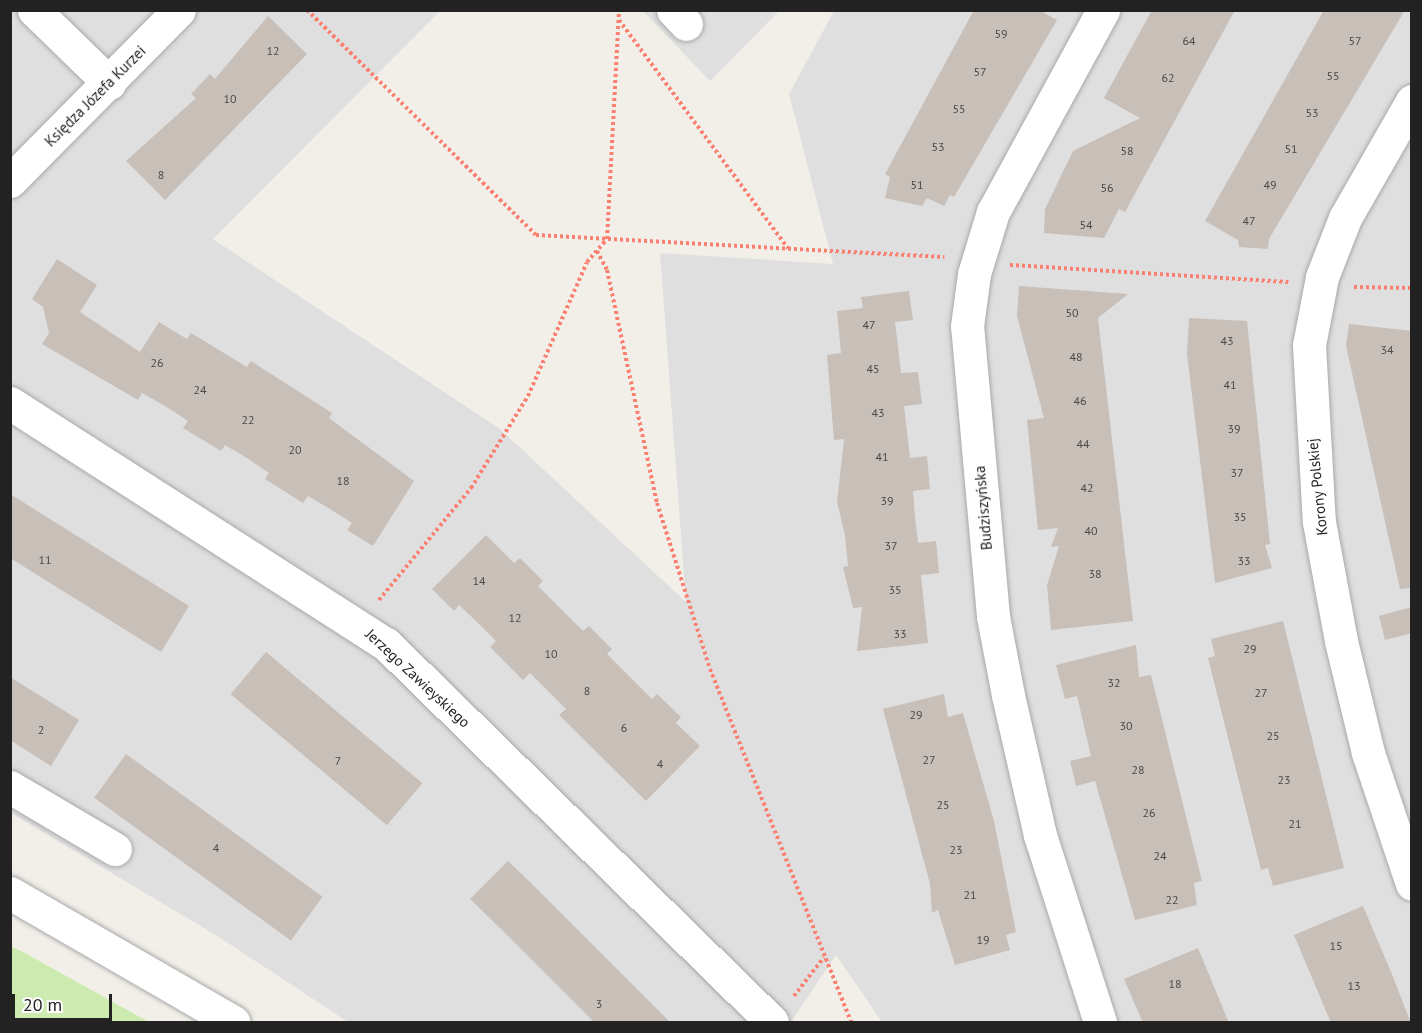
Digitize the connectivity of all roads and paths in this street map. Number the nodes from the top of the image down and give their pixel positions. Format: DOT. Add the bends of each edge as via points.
graph roads {
  1 [pos="34,10"];
  2 [pos="179,10"];
  3 [pos="307,10"];
  4 [pos="619,10"];
  5 [pos="1103,10"];
  6 [pos="619,20"];
  7 [pos="109,83"];
  8 [pos="1412,101"];
  9 [pos="10,181"];
  10 [pos="607,239"];
  11 [pos="788,248"];
  12 [pos="597,251"];
  13 [pos="958,257"];
  14 [pos="1000,265"];
  15 [pos="1294,282"];
  16 [pos="1346,287"];
  17 [pos="1412,288"];
  18 [pos="10,403"];
  19 [pos="361,625"];
  20 [pos="10,787"];
  21 [pos="115,849"];
  22 [pos="1412,884"];
  23 [pos="15,897"];
  24 [pos="825,956"];
  25 [pos="772,1022"];
  26 [pos="233,1023"];
  27 [pos="850,1023"];
  28 [pos="1100,1023"];
  1 -- 7 [label="street"];
  2 -- 7 [label="street, Księdza Józefa Kurzei"];
  3 -- 10 [label="path" via="536,235"];
  4 -- 6 [label="path"];
  5 -- 28 [label="street, Budziszyńska" via="993,212 974,274 967,326 993,616 1008,695 1040,835"];
  6 -- 10 [label="path"];
  6 -- 11 [label="path"];
  7 -- 9 [label="street, Księdza Józefa Kurzei"];
  8 -- 22 [label="street, Korony Polskiej" via="1345,218 1322,278 1309,345 1319,522 1341,641 1368,753"];
  10 -- 11 [label="path"];
  10 -- 12 [label="path"];
  11 -- 13 [label="path"];
  12 -- 19 [label="path" via="587,262 528,396 471,488"];
  12 -- 24 [label="path" via="607,270 657,503 707,658"];
  14 -- 15 [label="path"];
  16 -- 17 [label="path"];
  18 -- 19 [label="street, Jerzego Zawieyskiego"];
  19 -- 25 [label="street, Jerzego Zawieyskiego"];
  20 -- 21 [label="street"];
  23 -- 26 [label="street"];
  24 -- 25 [label="path"];
  24 -- 27 [label="path"];
}
